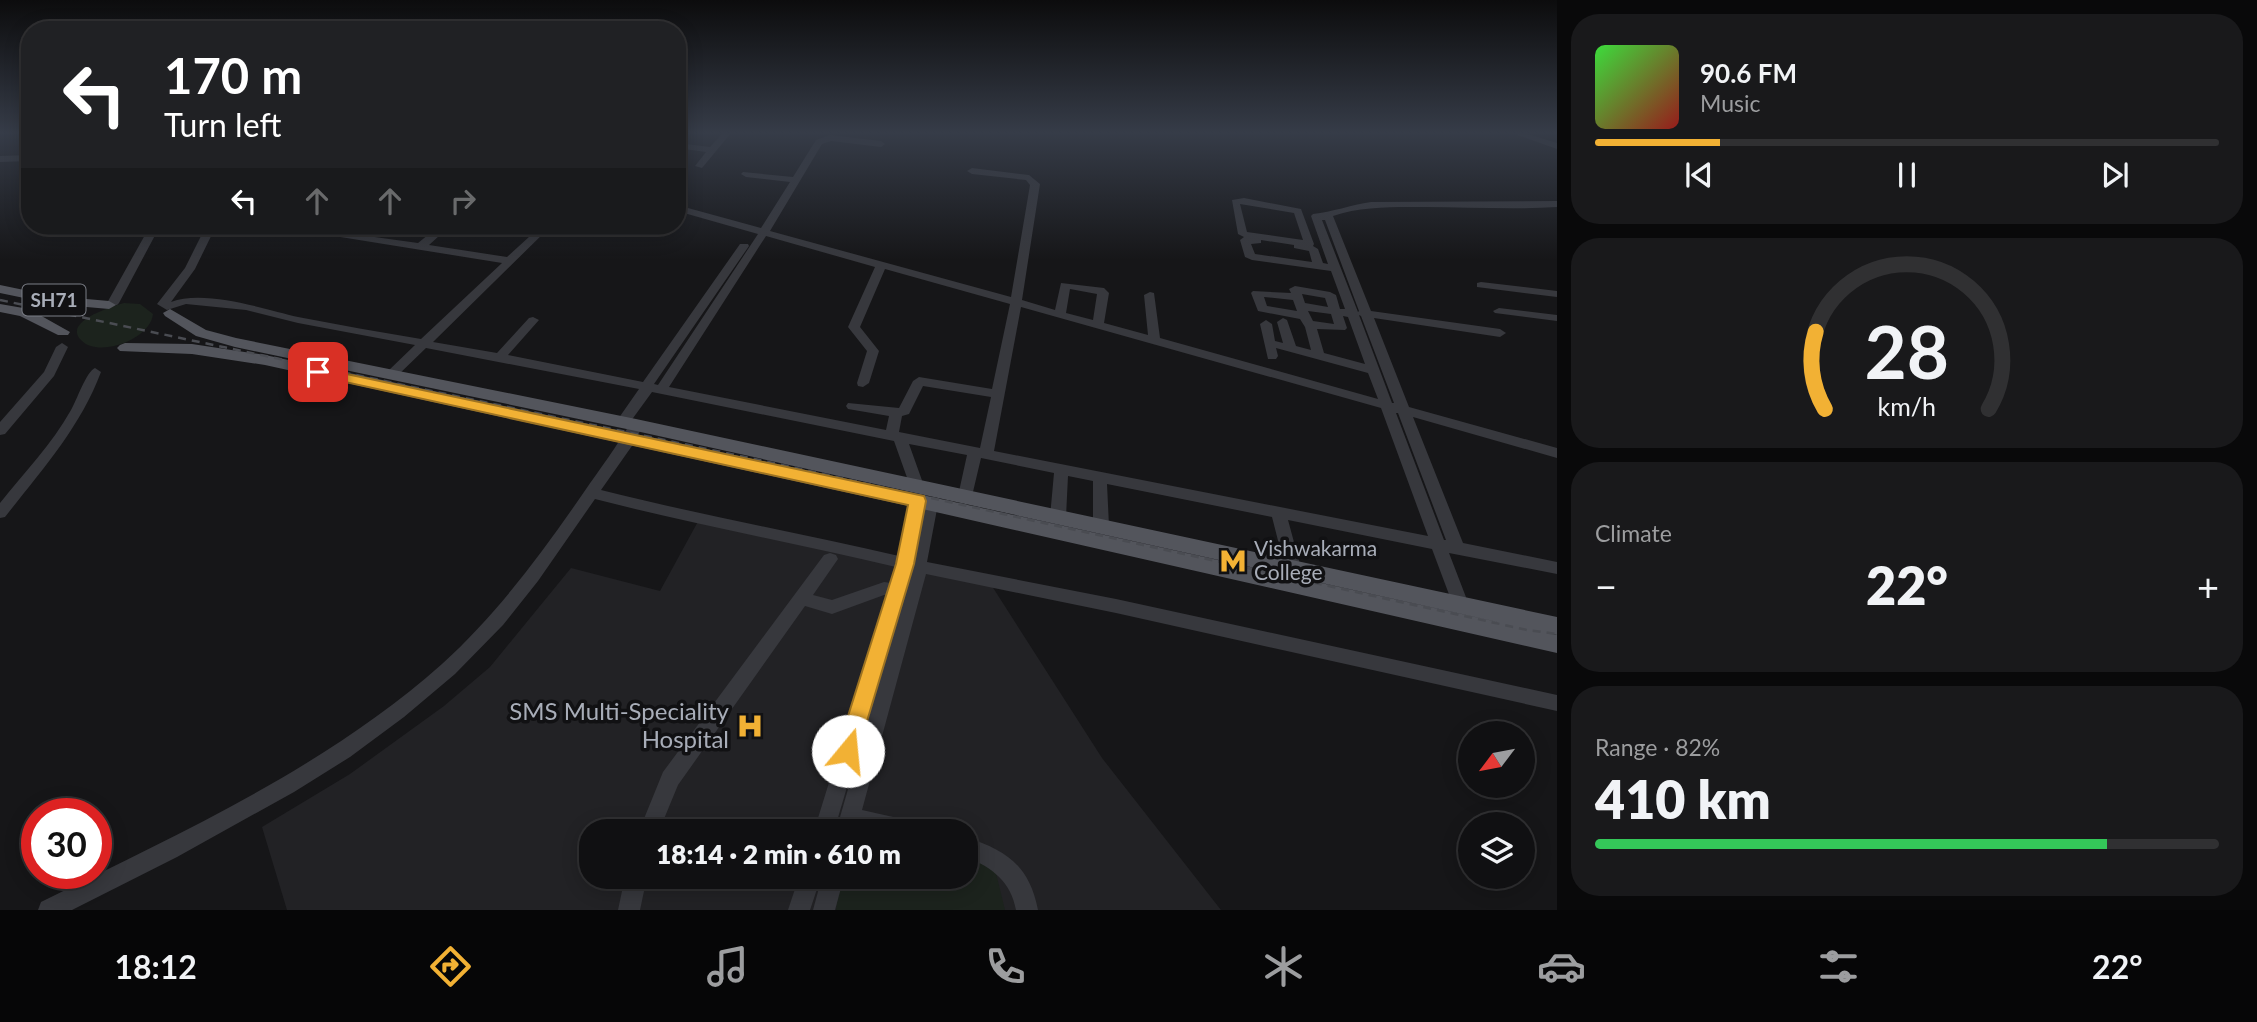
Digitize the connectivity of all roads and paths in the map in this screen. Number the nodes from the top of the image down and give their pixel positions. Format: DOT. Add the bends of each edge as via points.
graph roads {
  1 [pos="758,175"];
  2 [pos="798,175"];
  3 [pos="1009,175"];
  4 [pos="795,180"];
  5 [pos="1557,204"];
  6 [pos="686,210"];
  7 [pos="1323,222"];
  8 [pos="1303,226"];
  9 [pos="760,231"];
  10 [pos="150,235"];
  11 [pos="207,235"];
  12 [pos="348,235"];
  13 [pos="434,235"];
  14 [pos="537,235"];
  15 [pos="1270,242"];
  16 [pos="421,246"];
  17 [pos="1287,249"];
  18 [pos="1314,252"];
  19 [pos="1331,254"];
  20 [pos="1275,260"];
  21 [pos="512,261"];
  22 [pos="1290,262"];
  23 [pos="881,265"];
  24 [pos="1319,266"];
  25 [pos="1336,268"];
  26 [pos="1481,285"];
  27 [pos="0,289"];
  28 [pos="1150,295"];
  29 [pos="1557,295"];
  30 [pos="1016,302"];
  31 [pos="111,304"];
  32 [pos="0,307"];
  33 [pos="167,308"];
  34 [pos="1303,311"];
  35 [pos="1336,311"];
  36 [pos="1499,311"];
  37 [pos="1358,313"];
  38 [pos="1060,315"];
  39 [pos="1557,318"];
  40 [pos="533,320"];
  41 [pos="1283,322"];
  42 [pos="1098,325"];
  43 [pos="1334,331"];
  44 [pos="1500,333"];
  45 [pos="62,340"];
  46 [pos="1154,341"];
  47 [pos="425,342"];
  48 [pos="1269,343"];
  49 [pos="125,348"];
  50 [pos="1291,348"];
  51 [pos="1272,356"];
  52 [pos="1319,356"];
  53 [pos="500,357"];
  54 [pos="1373,370"];
  55 [pos="95,372"];
  56 [pos="391,375"];
  57 [pos="863,383"];
  58 [pos="651,389"];
  59 [pos="998,394"];
  60 [pos="853,406"];
  61 [pos="1387,406"];
  62 [pos="1403,410"];
  63 [pos="897,414"];
  64 [pos="629,429"];
  65 [pos="0,431"];
  66 [pos="896,437"];
  67 [pos="981,453"];
  68 [pos="1557,453"];
  69 [pos="1062,469"];
  70 [pos="1100,477"];
  71 [pos="591,493"];
  72 [pos="965,496"];
  73 [pos="922,497"];
  74 [pos="1278,512"];
  75 [pos="0,513"];
  76 [pos="1058,517"];
  77 [pos="1101,526"];
  78 [pos="1436,544"];
  79 [pos="1457,548"];
  80 [pos="830,559"];
  81 [pos="915,566"];
  82 [pos="1293,568"];
  83 [pos="1557,568"];
  84 [pos="904,592"];
  85 [pos="801,598"];
  86 [pos="1461,605"];
  87 [pos="1557,626"];
  88 [pos="1557,644"];
  89 [pos="1557,703"];
  90 [pos="654,819"];
  91 [pos="828,819"];
  92 [pos="849,819"];
  93 [pos="978,853"];
  94 [pos="633,889"];
  95 [pos="806,889"];
  96 [pos="830,889"];
  97 [pos="50,910"];
  98 [pos="629,910"];
  99 [pos="799,910"];
  100 [pos="824,910"];
  101 [pos="1027,910"];
  1 -- 4 [label="street"];
  2 -- 4 [label="street"];
  3 -- 30 [label="street" via="1035,184"];
  4 -- 9 [label="street"];
  5 -- 7 [label="street" via="1497,208 1406,204 1338,211"];
  6 -- 9 [label="street"];
  7 -- 8 [label="street"];
  7 -- 19 [label="street"];
  7 -- 37 [label="street" via="1329,218"];
  8 -- 8 [label="street" via="1308,244 1247,236 1242,233 1235,202 1296,209"];
  9 -- 23 [label="street"];
  9 -- 58 [label="street"];
  10 -- 31 [label="street"];
  11 -- 33 [label="street"];
  12 -- 16 [label="street"];
  13 -- 16 [label="street"];
  14 -- 21 [label="street"];
  15 -- 18 [label="street" via="1311,247"];
  15 -- 20 [label="street"];
  15 -- 20 [label="street" via="1245,240 1250,256"];
  16 -- 21 [label="street"];
  17 -- 22 [label="street"];
  18 -- 19 [label="street"];
  18 -- 24 [label="street"];
  19 -- 25 [label="street"];
  20 -- 22 [label="street"];
  21 -- 47 [label="street"];
  22 -- 24 [label="street"];
  23 -- 30 [label="street"];
  23 -- 57 [label="street" via="854,327 873,351"];
  24 -- 25 [label="street"];
  25 -- 37 [label="street"];
  26 -- 29 [label="street"];
  27 -- 31 [label="main road, SH71" via="53,300"];
  28 -- 46 [label="street"];
  30 -- 38 [label="street"];
  30 -- 59 [label="street"];
  32 -- 45 [label="main road, SH71" via="24,312"];
  33 -- 47 [label="street" via="185,300 206,301"];
  33 -- 56 [label="main road" via="201,333"];
  34 -- 35 [label="street"];
  34 -- 35 [label="street" via="1309,325 1339,329"];
  34 -- 35 [label="street" via="1296,289 1328,294"];
  34 -- 41 [label="street"];
  34 -- 43 [label="street"];
  34 -- 52 [label="street"];
  35 -- 37 [label="street"];
  36 -- 39 [label="street"];
  37 -- 44 [label="street"];
  37 -- 54 [label="street"];
  37 -- 62 [label="street"];
  38 -- 42 [label="street"];
  38 -- 42 [label="street" via="1065,285 1100,290"];
  40 -- 53 [label="street"];
  41 -- 48 [label="street" via="1264,321"];
  41 -- 50 [label="street"];
  42 -- 46 [label="street"];
  45 -- 65 [label="street" via="50,373"];
  46 -- 61 [label="street"];
  47 -- 53 [label="street"];
  47 -- 56 [label="street"];
  48 -- 50 [label="street"];
  48 -- 51 [label="street"];
  49 -- 64 [label="main road" via="192,349 265,360"];
  50 -- 52 [label="street"];
  52 -- 54 [label="street"];
  53 -- 58 [label="street"];
  54 -- 61 [label="street"];
  55 -- 75 [label="street" via="71,422"];
  56 -- 64 [label="main road"];
  58 -- 64 [label="street"];
  58 -- 66 [label="street"];
  59 -- 63 [label="street" via="919,381 904,411"];
  59 -- 67 [label="street"];
  60 -- 63 [label="street"];
  61 -- 62 [label="street"];
  61 -- 78 [label="street"];
  62 -- 68 [label="street"];
  62 -- 79 [label="street"];
  63 -- 66 [label="street"];
  64 -- 71 [label="street"];
  64 -- 73 [label="main road"];
  66 -- 67 [label="street"];
  66 -- 73 [label="street"];
  67 -- 69 [label="street"];
  67 -- 72 [label="street"];
  69 -- 70 [label="street"];
  69 -- 76 [label="street"];
  70 -- 74 [label="street"];
  70 -- 77 [label="street"];
  71 -- 81 [label="street"];
  71 -- 97 [label="street" via="537,572 497,620 420,693 364,737 243,812"];
  72 -- 73 [label="main road"];
  72 -- 76 [label="main road"];
  73 -- 81 [label="street"];
  73 -- 88 [label="main road"];
  74 -- 78 [label="street"];
  74 -- 82 [label="street"];
  76 -- 77 [label="main road"];
  77 -- 82 [label="main road"];
  78 -- 79 [label="street"];
  78 -- 86 [label="street"];
  79 -- 83 [label="street"];
  80 -- 85 [label="street"];
  81 -- 84 [label="street"];
  81 -- 89 [label="street"];
  82 -- 86 [label="main road"];
  84 -- 85 [label="street" via="884,588 832,607"];
  84 -- 91 [label="street"];
  84 -- 92 [label="street"];
  85 -- 90 [label="street" via="670,779"];
  86 -- 87 [label="main road"];
  93 -- 101 [label="street" via="1003,864 1025,891"];
  94 -- 98 [label="street"];
  95 -- 99 [label="street"];
  96 -- 100 [label="street"];
}
